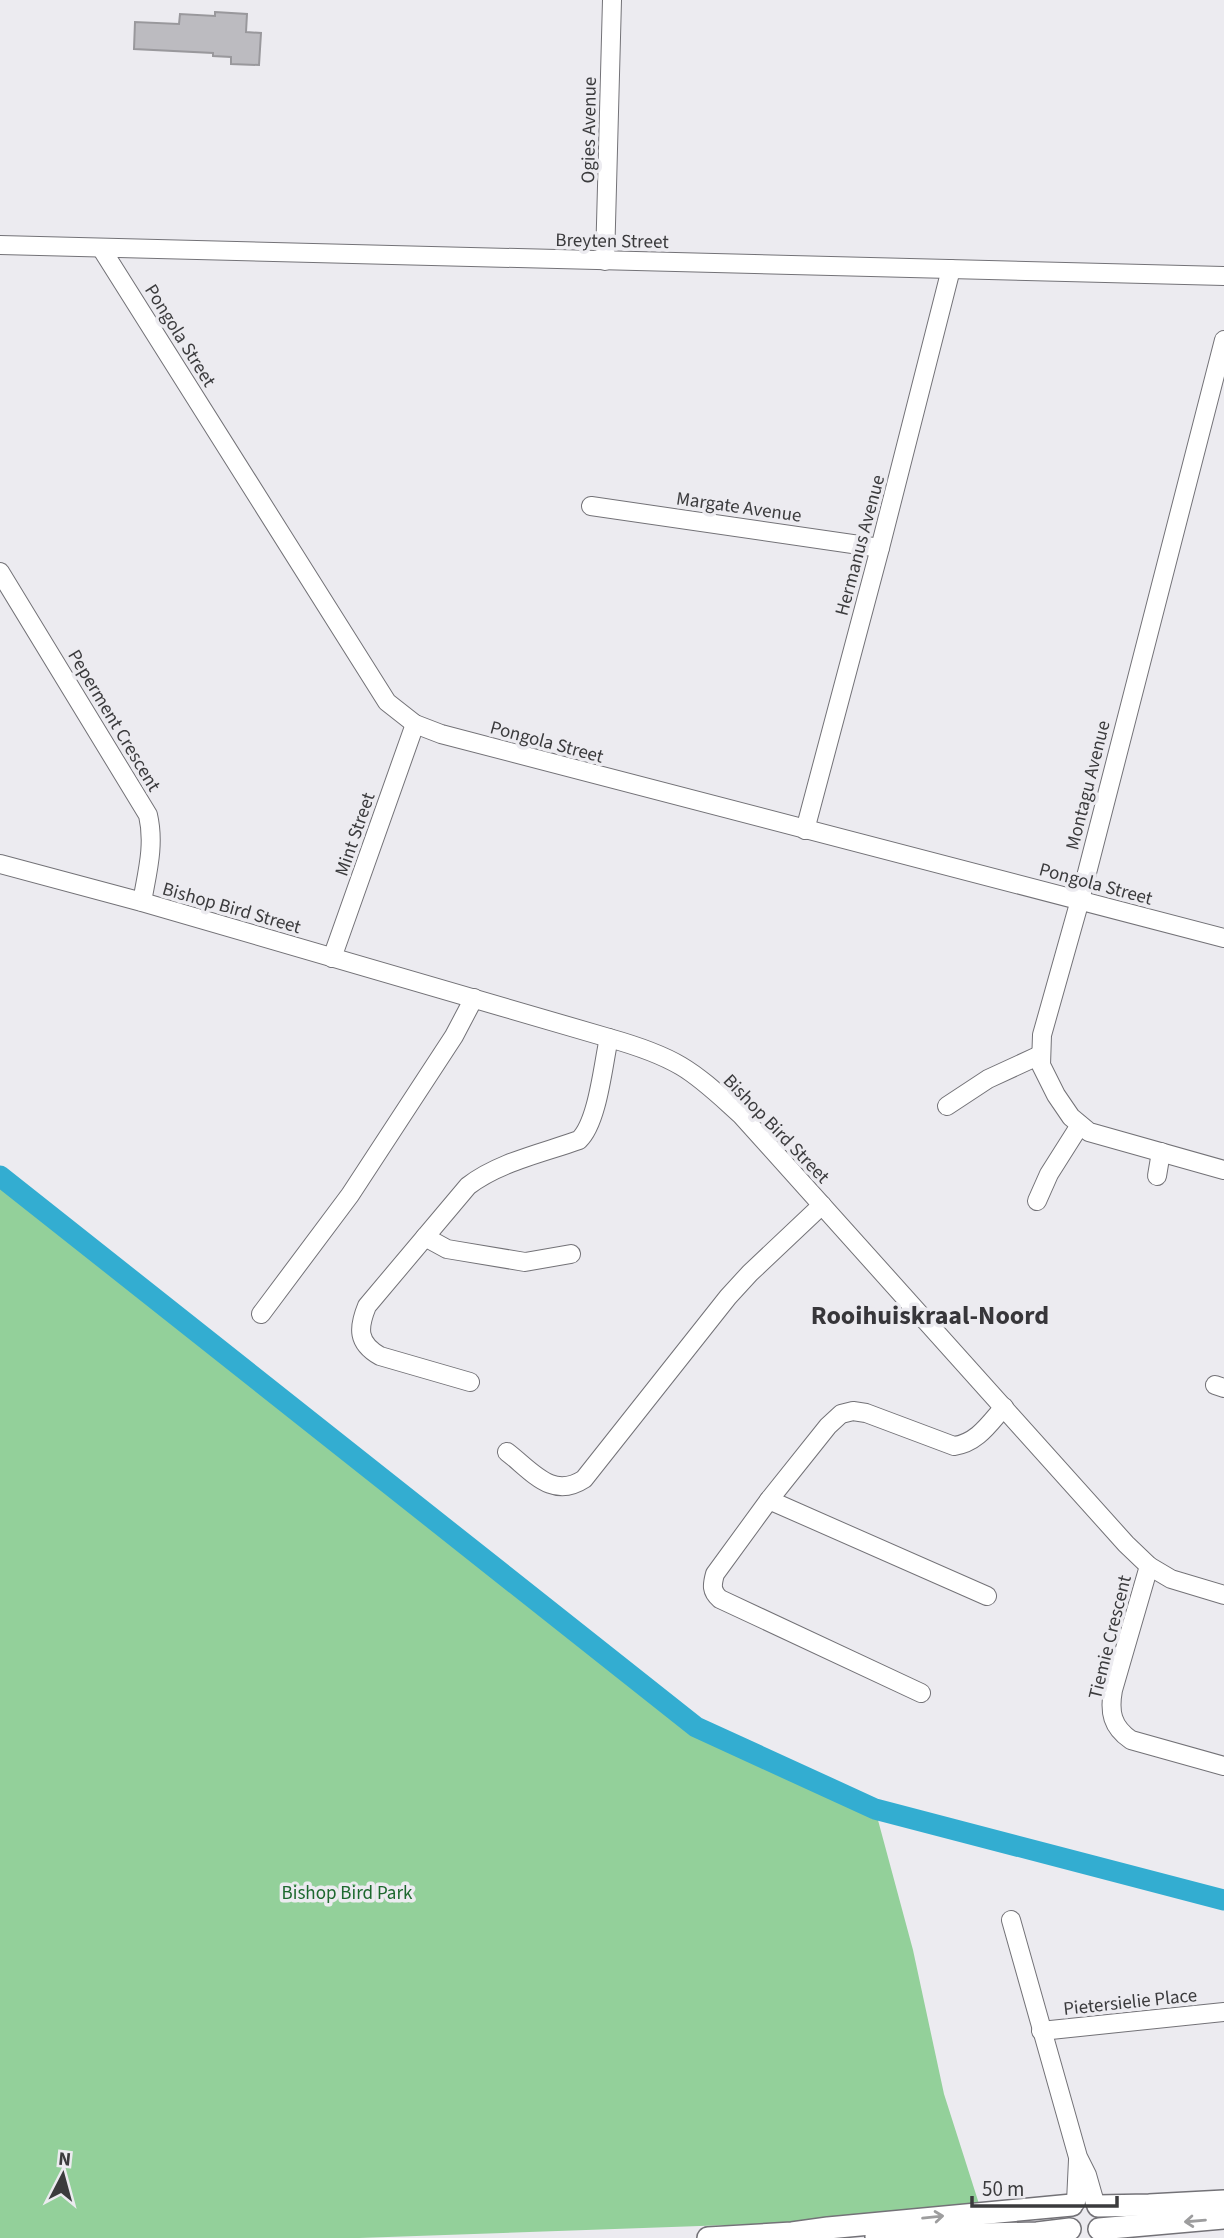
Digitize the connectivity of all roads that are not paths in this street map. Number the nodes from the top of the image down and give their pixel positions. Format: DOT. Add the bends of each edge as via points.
graph roads {
  1 [pos="612,0"];
  2 [pos="0,245"];
  3 [pos="101,248"];
  4 [pos="605,261"];
  5 [pos="951,269"];
  6 [pos="1224,276"];
  7 [pos="1224,340"];
  8 [pos="591,506"];
  9 [pos="880,548"];
  10 [pos="0,572"];
  11 [pos="415,724"];
  12 [pos="805,830"];
  13 [pos="0,864"];
  14 [pos="1080,900"];
  15 [pos="142,902"];
  16 [pos="1224,938"];
  17 [pos="332,958"];
  18 [pos="474,998"];
  19 [pos="609,1038"];
  20 [pos="1040,1055"];
  21 [pos="947,1106"];
  22 [pos="1080,1125"];
  23 [pos="1161,1152"];
  24 [pos="1224,1170"];
  25 [pos="1157,1176"];
  26 [pos="1037,1201"];
  27 [pos="822,1205"];
  28 [pos="425,1237"];
  29 [pos="571,1254"];
  30 [pos="261,1314"];
  31 [pos="470,1382"];
  32 [pos="1004,1407"];
  33 [pos="507,1452"];
  34 [pos="769,1500"];
  35 [pos="1149,1566"];
  36 [pos="1224,1595"];
  37 [pos="987,1596"];
  38 [pos="921,1693"];
  39 [pos="1224,1766"];
  40 [pos="1011,1920"];
  41 [pos="1224,2012"];
  42 [pos="1041,2031"];
  43 [pos="1224,2201"];
  44 [pos="1085,2204"];
  45 [pos="1224,2218"];
  46 [pos="1165,2224"];
  47 [pos="792,2233"];
  48 [pos="1071,2233"];
  49 [pos="1098,2233"];
  50 [pos="1040,2235"];
  51 [pos="708,2238"];
  52 [pos="1137,2238"];
  1 -- 4 [label="street, Ogies Avenue"];
  2 -- 3 [label="street, Breyten Street"];
  3 -- 4 [label="street, Breyten Street"];
  3 -- 11 [label="street, Pongola Street" via="387,702"];
  4 -- 5 [label="street, Breyten Street"];
  5 -- 6 [label="street, Breyten Street"];
  5 -- 9 [label="street, Hermanus Avenue"];
  7 -- 14 [label="street, Montagu Avenue"];
  8 -- 9 [label="street, Margate Avenue"];
  9 -- 12 [label="street, Hermanus Avenue"];
  10 -- 15 [label="street, Peperment Crescent" via="148,815 152,844"];
  11 -- 12 [label="street, Pongola Street"];
  11 -- 17 [label="street, Mint Street"];
  12 -- 14 [label="street, Pongola Street"];
  13 -- 15 [label="street, Bishop Bird Street"];
  14 -- 16 [label="street, Pongola Street"];
  14 -- 20 [label="street, Montagu Avenue"];
  15 -- 17 [label="street, Bishop Bird Street"];
  17 -- 18 [label="street, Bishop Bird Street"];
  18 -- 19 [label="street, Bishop Bird Street"];
  18 -- 30 [label="street" via="350,1195"];
  19 -- 27 [label="street, Bishop Bird Street" via="682,1066 711,1087"];
  19 -- 28 [label="street" via="592,1122 584,1135 478,1178"];
  20 -- 21 [label="street" via="988,1079"];
  20 -- 22 [label="street" via="1056,1095"];
  22 -- 23 [label="street" via="1089,1132"];
  22 -- 26 [label="street"];
  23 -- 24 [label="street"];
  23 -- 25 [label="street"];
  27 -- 32 [label="street, Bishop Bird Street"];
  27 -- 33 [label="street" via="728,1297 584,1479 572,1487 551,1486"];
  28 -- 29 [label="street" via="447,1249 524,1262"];
  28 -- 31 [label="street" via="367,1306 361,1319 362,1340 380,1356"];
  32 -- 34 [label="street" via="974,1441 954,1446 866,1412 841,1414"];
  32 -- 35 [label="street, Bishop Bird Street"];
  34 -- 37 [label="street"];
  34 -- 38 [label="street" via="715,1574 713,1593"];
  35 -- 36 [label="street, Bishop Bird Street"];
  35 -- 39 [label="street, Tiemie Crescent" via="1113,1690 1114,1724 1131,1740"];
  40 -- 42 [label="street, Pietersielie Place"];
  41 -- 42 [label="street, Pietersielie Place"];
  42 -- 44 [label="street, Pietersielie Place" via="1078,2157"];
  43 -- 44 [label="street"];
  47 -- 44 [label="street, one-way"];
  44 -- 48 [label="street" via="1066,2217"];
  44 -- 49 [label="street" via="1103,2217"];
  45 -- 46 [label="street, one-way"];
  46 -- 49 [label="street"];
  46 -- 52 [label="street"];
  47 -- 50 [label="street" via="827,2237"];
  47 -- 51 [label="street"];
  48 -- 49 [label="street"];
  48 -- 50 [label="street"];
}
